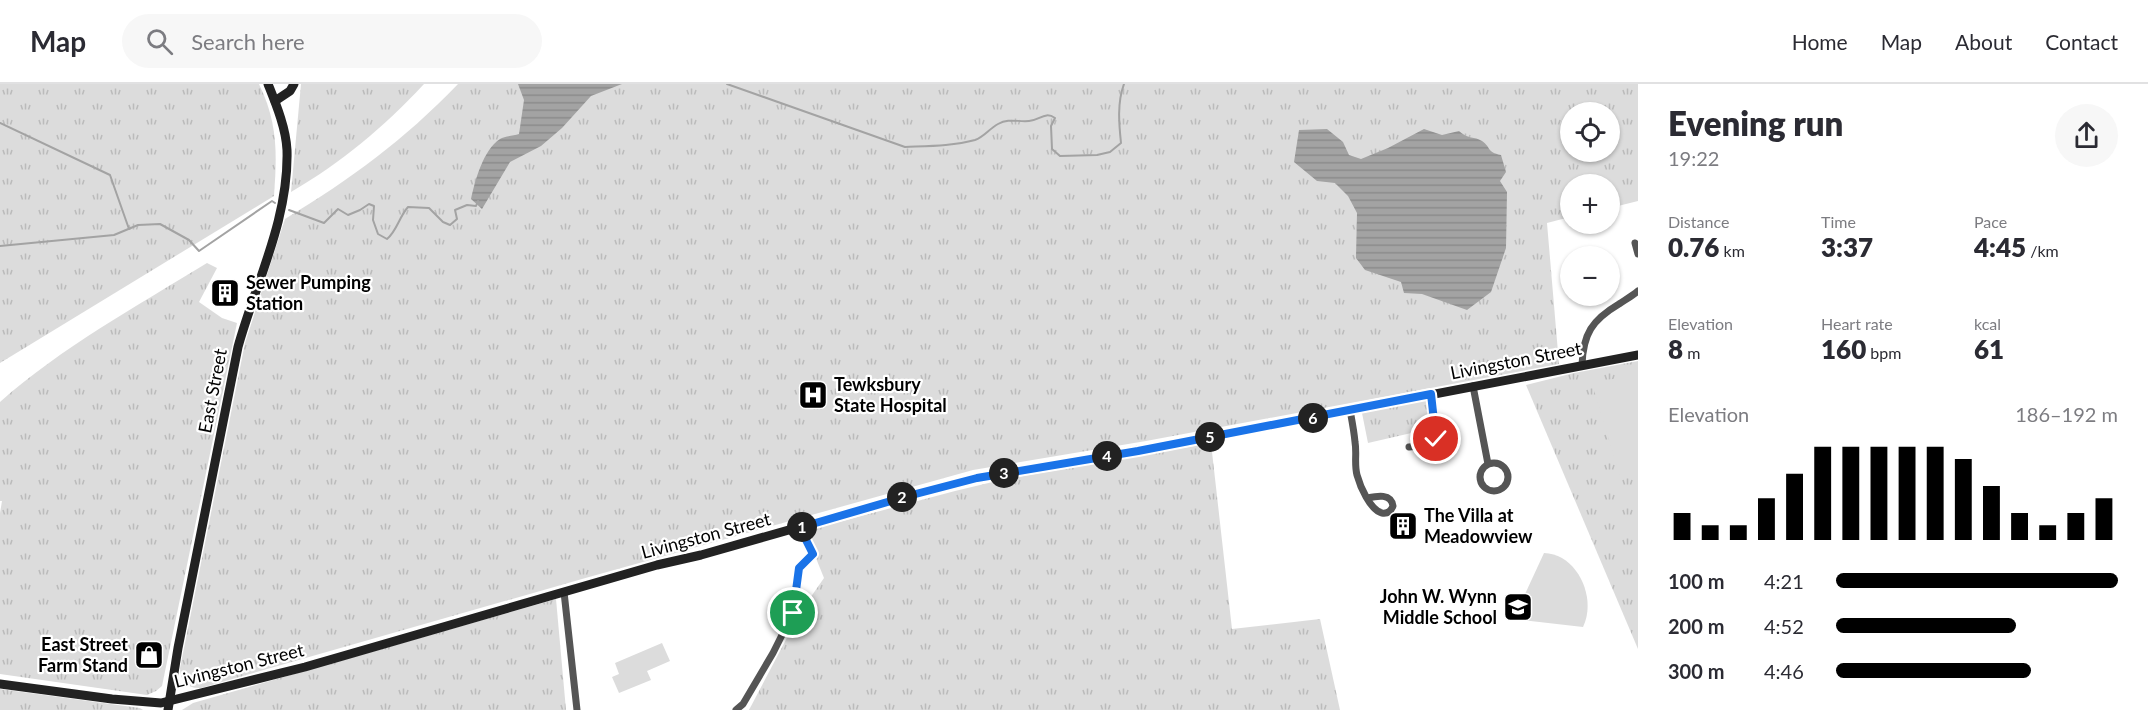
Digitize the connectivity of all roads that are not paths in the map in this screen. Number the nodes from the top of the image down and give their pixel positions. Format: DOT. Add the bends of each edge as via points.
graph roads {
  1 [pos="268,84"];
  2 [pos="294,84"];
  3 [pos="274,101"];
  4 [pos="1635,243"];
  5 [pos="1638,254"];
  6 [pos="1638,291"];
  7 [pos="1638,354"];
  8 [pos="1582,365"];
  9 [pos="1473,386"];
  10 [pos="1431,394"];
  11 [pos="1350,410"];
  12 [pos="1409,447"];
  13 [pos="1488,464"];
  14 [pos="1367,498"];
  15 [pos="795,529"];
  16 [pos="564,592"];
  17 [pos="0,684"];
  18 [pos="168,706"];
  19 [pos="577,710"];
  20 [pos="736,710"];
  1 -- 3 [label="street, East Street"];
  2 -- 3 [label="street"];
  3 -- 18 [label="street, East Street" via="287,149 283,201 238,347"];
  4 -- 5 [label="street"];
  6 -- 8 [label="street" via="1590,328"];
  7 -- 8 [label="street, Livingston Street"];
  8 -- 9 [label="street, Livingston Street"];
  9 -- 10 [label="street, Livingston Street"];
  9 -- 13 [label="street"];
  10 -- 11 [label="street, Livingston Street"];
  10 -- 12 [label="street" via="1435,442"];
  11 -- 14 [label="street" via="1357,475"];
  11 -- 15 [label="street, Livingston Street" via="977,478"];
  13 -- 13 [label="street" via="1480,475 1482,484 1490,490 1499,489 1506,483 1506,471 1497,463"];
  15 -- 16 [label="street, Livingston Street"];
  15 -- 20 [label="street" via="803,534 813,554 799,568 793,613 773,653"];
  16 -- 18 [label="street, Livingston Street"];
  16 -- 19 [label="street"];
  17 -- 18 [label="street, Livingston Street"];
}
